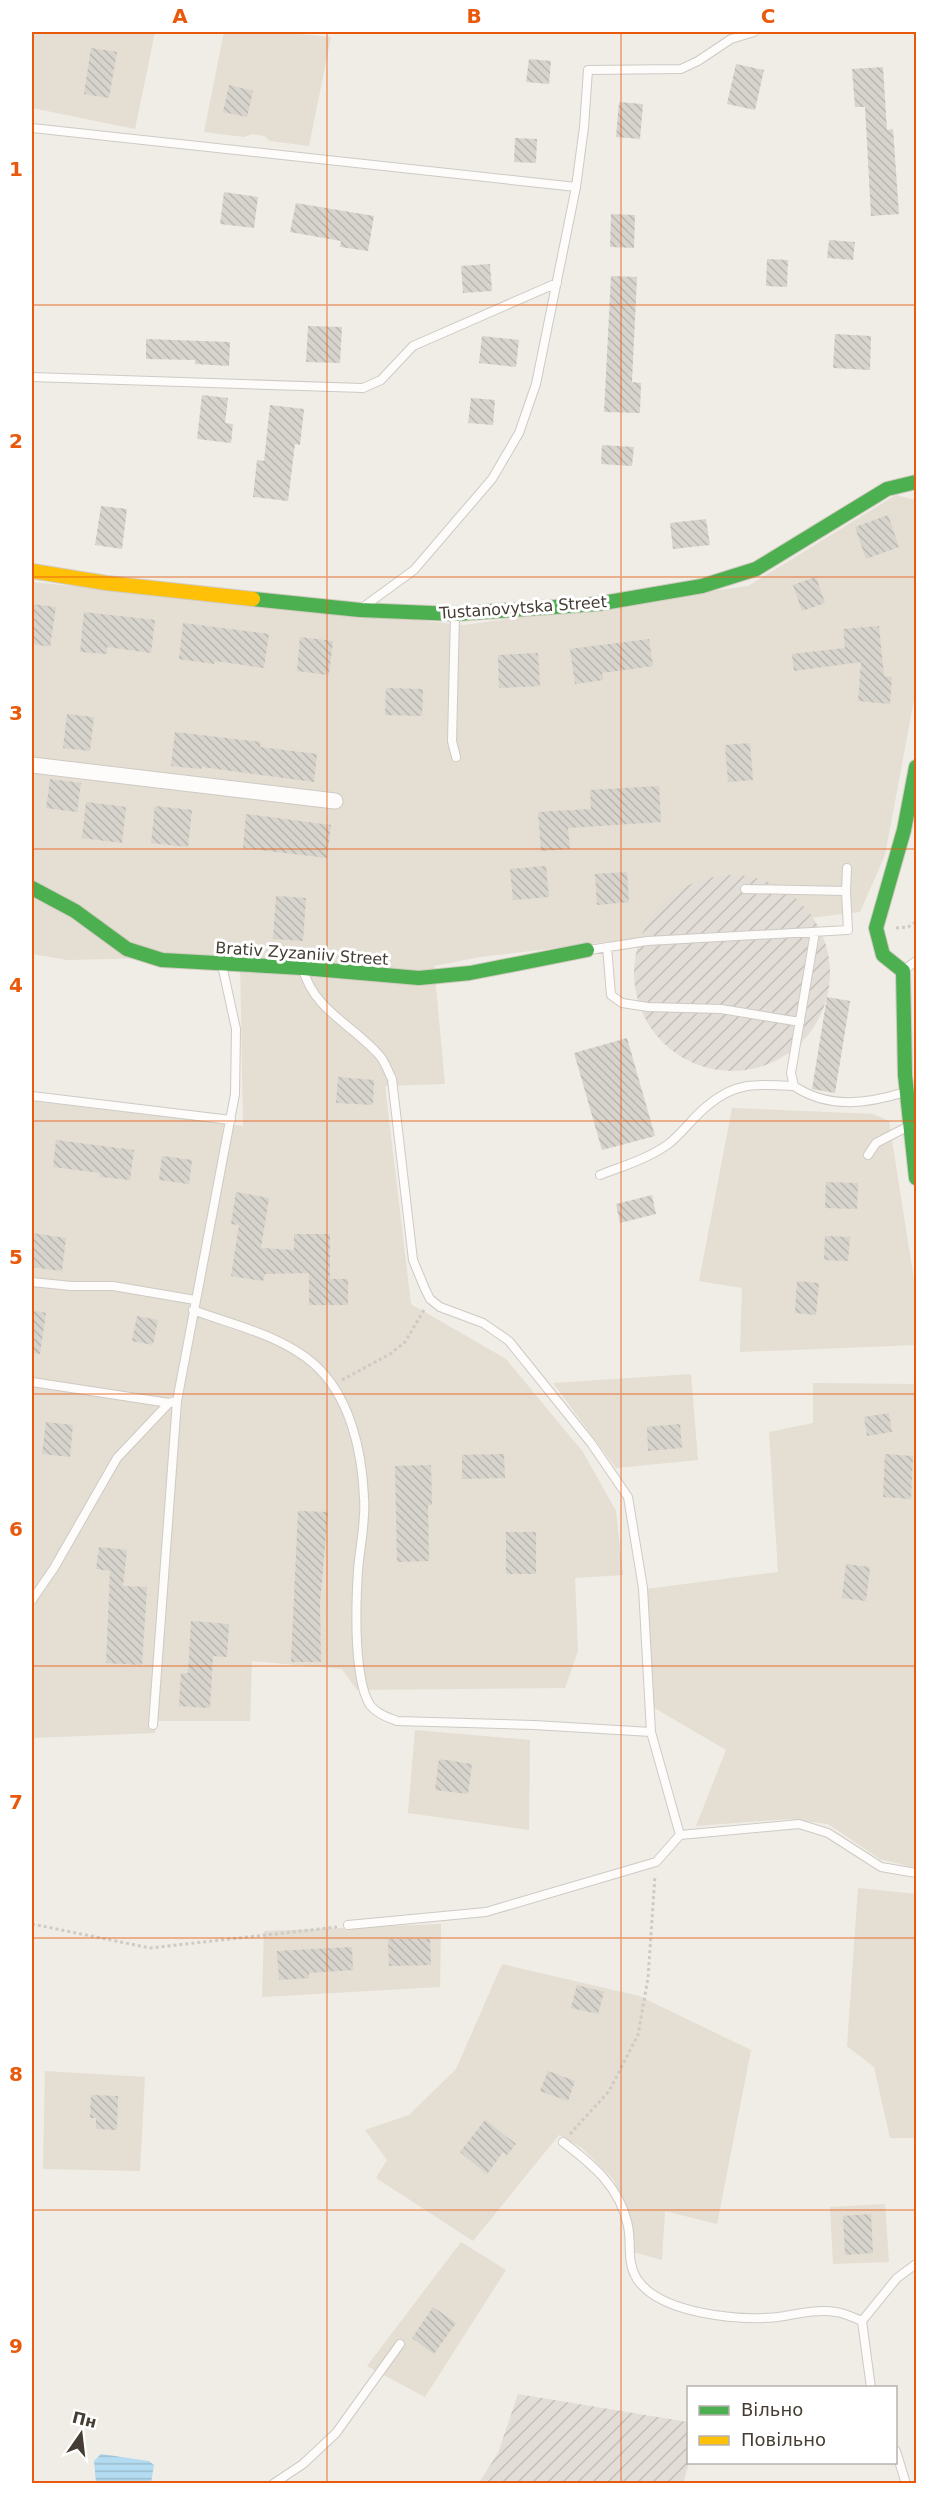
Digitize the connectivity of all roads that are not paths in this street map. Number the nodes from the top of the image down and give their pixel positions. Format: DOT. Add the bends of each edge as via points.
graph roads {
  1 [pos="754,32"];
  2 [pos="32,128"];
  3 [pos="576,187"];
  4 [pos="557,283"];
  5 [pos="32,377"];
  6 [pos="916,482"];
  7 [pos="32,571"];
  8 [pos="360,610"];
  9 [pos="455,614"];
  10 [pos="456,757"];
  11 [pos="32,765"];
  12 [pos="916,767"];
  13 [pos="334,801"];
  14 [pos="847,868"];
  15 [pos="32,888"];
  16 [pos="746,889"];
  17 [pos="846,891"];
  18 [pos="815,932"];
  19 [pos="607,947"];
  20 [pos="587,950"];
  21 [pos="916,961"];
  22 [pos="221,964"];
  23 [pos="303,968"];
  24 [pos="903,971"];
  25 [pos="800,1022"];
  26 [pos="794,1086"];
  27 [pos="906,1092"];
  28 [pos="32,1096"];
  29 [pos="231,1120"];
  30 [pos="909,1126"];
  31 [pos="868,1155"];
  32 [pos="600,1175"];
  33 [pos="916,1178"];
  34 [pos="32,1282"];
  35 [pos="195,1300"];
  36 [pos="193,1310"];
  37 [pos="32,1382"];
  38 [pos="173,1402"];
  39 [pos="32,1600"];
  40 [pos="153,1725"];
  41 [pos="651,1732"];
  42 [pos="680,1834"];
  43 [pos="916,1873"];
  44 [pos="348,1925"];
  45 [pos="563,2142"];
  46 [pos="916,2264"];
  47 [pos="862,2321"];
  48 [pos="400,2344"];
  49 [pos="871,2386"];
  50 [pos="897,2454"];
  51 [pos="273,2484"];
  52 [pos="906,2484"];
  1 -- 3 [label="lane" via="731,39 681,69 588,70"];
  2 -- 3 [label="lane"];
  3 -- 4 [label="lane"];
  4 -- 5 [label="lane" via="413,346 381,380 363,388"];
  4 -- 8 [label="lane" via="536,384 519,433 492,479 414,570"];
  6 -- 9 [label="street, Tustanovytska Street" via="887,489 756,569 702,586 597,604"];
  7 -- 8 [label="street, Tustanovytska Street" via="105,583"];
  8 -- 9 [label="street, Tustanovytska Street"];
  9 -- 10 [label="lane" via="452,741"];
  11 -- 13 [label="street"];
  12 -- 24 [label="street" via="904,830 876,928 883,956"];
  14 -- 17 [label="lane"];
  15 -- 22 [label="street, Brativ Zyzaniiv Street" via="80,914 123,948 140,956"];
  16 -- 17 [label="lane"];
  17 -- 18 [label="lane" via="848,930"];
  18 -- 19 [label="lane" via="648,941"];
  18 -- 25 [label="lane"];
  19 -- 20 [label="lane"];
  19 -- 25 [label="lane" via="611,995 622,1003 722,1009"];
  20 -- 23 [label="street, Brativ Zyzaniiv Street" via="440,978"];
  21 -- 24 [label="lane"];
  22 -- 23 [label="street, Brativ Zyzaniiv Street"];
  22 -- 29 [label="lane" via="236,1029"];
  23 -- 41 [label="lane" via="306,981 322,1004 380,1056 392,1079 413,1260 430,1299 440,1307 483,1323 509,1341 591,1443 628,1497 643,1588"];
  24 -- 27 [label="street" via="901,1028"];
  25 -- 26 [label="lane" via="791,1073"];
  26 -- 27 [label="lane" via="809,1096 835,1102 881,1100"];
  26 -- 32 [label="lane" via="752,1084 726,1093 654,1154"];
  27 -- 30 [label="street"];
  28 -- 29 [label="lane"];
  29 -- 35 [label="lane"];
  30 -- 31 [label="lane" via="876,1143"];
  30 -- 33 [label="street"];
  34 -- 35 [label="lane" via="113,1286"];
  35 -- 36 [label="lane"];
  36 -- 38 [label="lane"];
  36 -- 41 [label="lane" via="268,1337 315,1364 333,1385 353,1428 364,1512 356,1623 362,1684 370,1704 381,1715 397,1721"];
  37 -- 38 [label="lane"];
  38 -- 39 [label="lane" via="117,1458"];
  38 -- 40 [label="lane"];
  41 -- 42 [label="lane"];
  42 -- 43 [label="lane" via="799,1824 828,1833 881,1867"];
  42 -- 44 [label="lane" via="656,1862 486,1912"];
  45 -- 47 [label="lane" via="595,2166 615,2190 629,2226 629,2263 638,2281 656,2296 675,2305 733,2318 838,2312"];
  46 -- 47 [label="lane" via="897,2278"];
  47 -- 49 [label="lane"];
  48 -- 51 [label="lane" via="336,2433 303,2464"];
  50 -- 52 [label="lane"];
}
